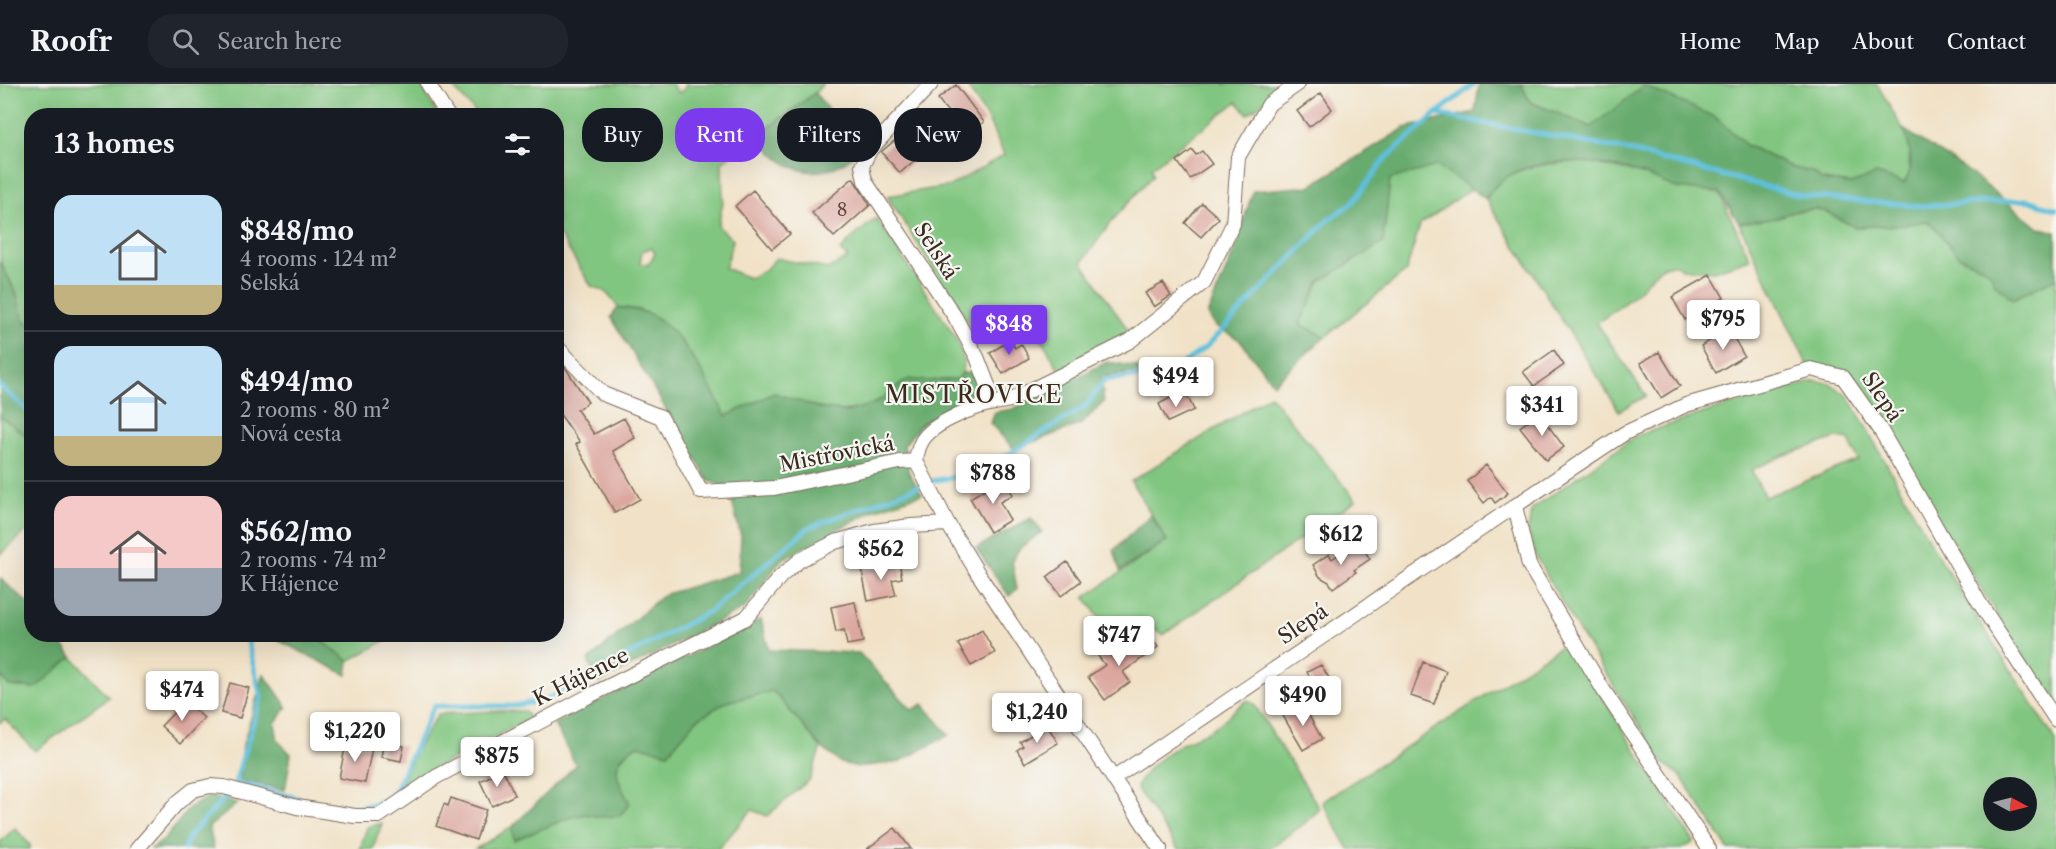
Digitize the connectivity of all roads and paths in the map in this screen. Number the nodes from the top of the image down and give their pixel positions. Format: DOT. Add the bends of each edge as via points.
graph roads {
  1 [pos="428,84"];
  2 [pos="931,84"];
  3 [pos="1298,84"];
  4 [pos="443,108"];
  5 [pos="564,354"];
  6 [pos="985,405"];
  7 [pos="916,461"];
  8 [pos="1515,506"];
  9 [pos="948,524"];
  10 [pos="2056,720"];
  11 [pos="1114,778"];
  12 [pos="137,849"];
  13 [pos="1160,849"];
  14 [pos="1709,849"];
  1 -- 4 [label="street"];
  2 -- 6 [label="street, Selská" via="870,150 862,166 866,181 977,357 989,388"];
  3 -- 6 [label="street" via="1269,105 1238,157 1233,224 1204,282 1130,341 1011,400"];
  5 -- 7 [label="street, Mistřovická" via="603,394 661,417 701,492 774,488"];
  6 -- 7 [label="street" via="939,425 921,441"];
  7 -- 9 [label="street, Mistřovická"];
  8 -- 10 [label="street, Slepá" via="1625,433 1686,405 1811,369 1843,377 1880,429 1979,602"];
  8 -- 11 [label="street, Slepá"];
  8 -- 14 [label="street" via="1529,565 1604,691"];
  9 -- 11 [label="street, Mistřovická"];
  9 -- 12 [label="street, K Hájence" via="874,531 835,542 800,560 781,576 746,618 436,777 379,816 297,807 210,786 193,790 177,803"];
  11 -- 13 [label="street, Mistřovická"];
}
